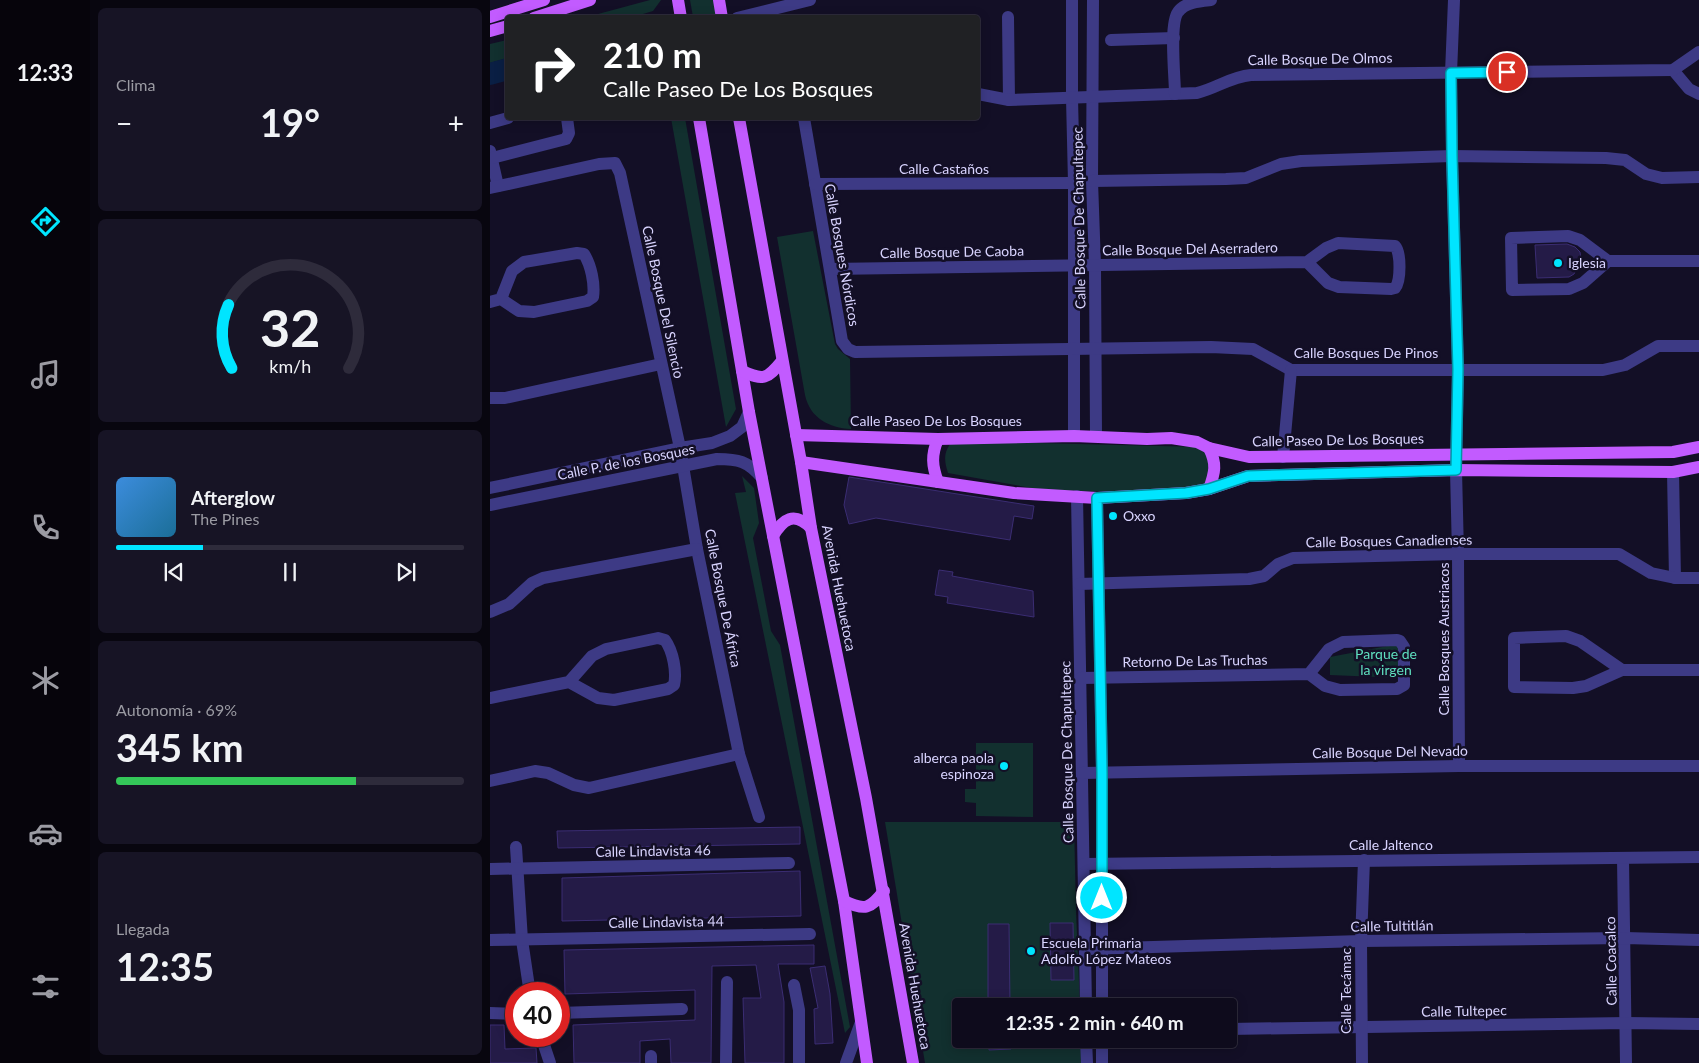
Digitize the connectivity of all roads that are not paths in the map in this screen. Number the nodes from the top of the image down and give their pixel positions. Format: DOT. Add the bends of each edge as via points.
graph roads {
  1 [pos="544,0"];
  2 [pos="590,0"];
  3 [pos="678,0"];
  4 [pos="719,0"];
  5 [pos="810,0"];
  6 [pos="1072,0"];
  7 [pos="1093,0"];
  8 [pos="1211,0"];
  9 [pos="1454,0"];
  10 [pos="543,15"];
  11 [pos="680,15"];
  12 [pos="722,15"];
  13 [pos="749,15"];
  14 [pos="490,17"];
  15 [pos="1008,17"];
  16 [pos="505,27"];
  17 [pos="490,31"];
  18 [pos="1174,38"];
  19 [pos="1111,40"];
  20 [pos="1699,52"];
  21 [pos="1673,70"];
  22 [pos="1451,73"];
  23 [pos="980,94"];
  24 [pos="1175,94"];
  25 [pos="1699,94"];
  26 [pos="1072,98"];
  27 [pos="1092,98"];
  28 [pos="1009,100"];
  29 [pos="505,119"];
  30 [pos="566,120"];
  31 [pos="699,120"];
  32 [pos="739,120"];
  33 [pos="804,120"];
  34 [pos="490,123"];
  35 [pos="491,154"];
  36 [pos="1452,156"];
  37 [pos="1699,177"];
  38 [pos="1092,181"];
  39 [pos="1074,183"];
  40 [pos="815,184"];
  41 [pos="494,187"];
  42 [pos="1608,261"];
  43 [pos="1699,261"];
  44 [pos="1307,262"];
  45 [pos="1074,265"];
  46 [pos="1095,265"];
  47 [pos="830,269"];
  48 [pos="495,300"];
  49 [pos="1699,346"];
  50 [pos="1074,349"];
  51 [pos="1096,349"];
  52 [pos="782,361"];
  53 [pos="662,364"];
  54 [pos="1458,369"];
  55 [pos="1291,370"];
  56 [pos="742,371"];
  57 [pos="490,398"];
  58 [pos="749,412"];
  59 [pos="796,435"];
  60 [pos="1074,436"];
  61 [pos="1096,436"];
  62 [pos="938,439"];
  63 [pos="1699,447"];
  64 [pos="680,448"];
  65 [pos="1209,448"];
  66 [pos="1456,453"];
  67 [pos="1283,457"];
  68 [pos="801,462"];
  69 [pos="683,467"];
  70 [pos="1699,467"];
  71 [pos="1456,470"];
  72 [pos="1673,472"];
  73 [pos="762,478"];
  74 [pos="938,482"];
  75 [pos="490,488"];
  76 [pos="1209,489"];
  77 [pos="1077,496"];
  78 [pos="1097,498"];
  79 [pos="490,505"];
  80 [pos="811,528"];
  81 [pos="773,536"];
  82 [pos="697,549"];
  83 [pos="1458,554"];
  84 [pos="1675,578"];
  85 [pos="1699,578"];
  86 [pos="1079,584"];
  87 [pos="1099,584"];
  88 [pos="490,612"];
  89 [pos="1622,670"];
  90 [pos="1699,670"];
  91 [pos="1309,674"];
  92 [pos="1081,678"];
  93 [pos="1100,678"];
  94 [pos="570,682"];
  95 [pos="490,698"];
  96 [pos="739,754"];
  97 [pos="1459,766"];
  98 [pos="1699,766"];
  99 [pos="1082,773"];
  100 [pos="1102,773"];
  101 [pos="490,782"];
  102 [pos="759,816"];
  103 [pos="516,847"];
  104 [pos="1699,857"];
  105 [pos="1623,859"];
  106 [pos="1364,860"];
  107 [pos="789,863"];
  108 [pos="1102,863"];
  109 [pos="1084,864"];
  110 [pos="490,869"];
  111 [pos="517,869"];
  112 [pos="884,891"];
  113 [pos="844,901"];
  114 [pos="810,934"];
  115 [pos="1626,938"];
  116 [pos="490,940"];
  117 [pos="522,940"];
  118 [pos="1699,940"];
  119 [pos="1361,941"];
  120 [pos="1085,949"];
  121 [pos="1102,950"];
  122 [pos="528,982"];
  123 [pos="728,982"];
  124 [pos="794,985"];
  125 [pos="1086,998"];
  126 [pos="1102,998"];
  127 [pos="682,1009"];
  128 [pos="570,1013"];
  129 [pos="490,1014"];
  130 [pos="505,1014"];
  131 [pos="860,1022"];
  132 [pos="1626,1023"];
  133 [pos="1699,1024"];
  134 [pos="1361,1028"];
  135 [pos="1237,1029"];
  136 [pos="545,1047"];
  137 [pos="1086,1048"];
  138 [pos="1102,1048"];
  139 [pos="550,1063"];
  140 [pos="726,1063"];
  141 [pos="799,1063"];
  142 [pos="846,1063"];
  143 [pos="867,1063"];
  144 [pos="913,1063"];
  145 [pos="1087,1063"];
  146 [pos="1102,1063"];
  147 [pos="1362,1063"];
  148 [pos="1626,1063"];
  1 -- 14 [label="main road"];
  2 -- 10 [label="main road"];
  3 -- 11 [label="main road"];
  4 -- 12 [label="main road"];
  5 -- 13 [label="street"];
  6 -- 26 [label="street, Calle Bosque De Chapultepec"];
  7 -- 27 [label="street, Calle Bosque De Chapultepec"];
  8 -- 18 [label="street" via="1194,2 1179,11 1174,24"];
  9 -- 22 [label="street, Calle Bosques Austriacos"];
  15 -- 28 [label="street"];
  16 -- 17 [label="main road"];
  18 -- 19 [label="street"];
  18 -- 24 [label="street"];
  20 -- 21 [label="street"];
  21 -- 22 [label="street, Calle Bosque De Olmos"];
  21 -- 25 [label="street"];
  22 -- 24 [label="street, Calle Bosque De Olmos" via="1236,76 1211,89"];
  22 -- 36 [label="street, Calle Bosques Austriacos"];
  23 -- 28 [label="street"];
  24 -- 27 [label="street, Calle Bosque De Olmos"];
  26 -- 27 [label="street, Calle Bosque De Olmos"];
  26 -- 28 [label="street"];
  26 -- 39 [label="street, Calle Bosque De Chapultepec"];
  27 -- 38 [label="street, Calle Bosque De Chapultepec"];
  29 -- 34 [label="street"];
  30 -- 35 [label="street" via="569,133 566,140"];
  31 -- 56 [label="main road"];
  32 -- 52 [label="main road, Avenida Huehuetoca"];
  33 -- 40 [label="street, Calle Bosques Nórdicos"];
  35 -- 41 [label="street"];
  36 -- 37 [label="street" via="1606,158 1625,160 1646,174 1662,178"];
  36 -- 38 [label="street" via="1301,161 1281,164 1246,178 1226,180"];
  36 -- 54 [label="street, Calle Bosques Austriacos"];
  38 -- 46 [label="street, Calle Bosque De Chapultepec"];
  39 -- 40 [label="street, Calle Castaños"];
  39 -- 45 [label="street, Calle Bosque De Chapultepec"];
  40 -- 47 [label="street, Calle Bosques Nórdicos"];
  41 -- 53 [label="street, Calle Bosque Del Silencio" via="615,163 620,173"];
  42 -- 42 [label="street" via="1583,283 1569,289 1512,290 1511,238 1568,236 1580,240"];
  42 -- 43 [label="street"];
  44 -- 44 [label="street" via="1328,283 1339,287 1395,288 1399,281 1399,252 1391,244 1338,242"];
  44 -- 46 [label="street, Calle Bosque Del Aserradero"];
  45 -- 46 [label="street, Calle Bosque Del Aserradero"];
  45 -- 47 [label="street, Calle Bosque De Caoba"];
  45 -- 50 [label="street, Calle Bosque De Chapultepec"];
  46 -- 51 [label="street, Calle Bosque De Chapultepec"];
  47 -- 50 [label="street, Calle Bosques Nórdicos" via="842,341 848,349 856,352"];
  48 -- 48 [label="street" via="519,311 534,312 587,301 593,297 594,290 588,260 584,254 577,253 524,262 512,271"];
  49 -- 54 [label="street, Calle Bosques De Pinos" via="1658,346 1625,365 1603,370"];
  50 -- 51 [label="street, Calle Bosques De Pinos"];
  50 -- 60 [label="street, Calle Bosque De Chapultepec"];
  51 -- 55 [label="street, Calle Bosques De Pinos" via="1253,349"];
  51 -- 61 [label="street, Calle Bosque De Chapultepec"];
  52 -- 56 [label="main road" via="764,378"];
  52 -- 59 [label="main road, Avenida Huehuetoca"];
  53 -- 57 [label="street" via="505,398"];
  53 -- 64 [label="street, Calle Bosque Del Silencio"];
  54 -- 55 [label="street, Calle Bosques De Pinos"];
  54 -- 66 [label="street, Calle Bosques Austriacos"];
  55 -- 67 [label="street"];
  56 -- 58 [label="main road"];
  58 -- 64 [label="street, Calle P. de los Bosques" via="742,427 730,436 712,443"];
  58 -- 73 [label="main road"];
  59 -- 62 [label="main road, Calle Paseo De Los Bosques"];
  59 -- 68 [label="main road, Avenida Huehuetoca"];
  60 -- 61 [label="main road, Calle Paseo De Los Bosques"];
  60 -- 62 [label="main road, Calle Paseo De Los Bosques"];
  61 -- 65 [label="main road, Calle Paseo De Los Bosques" via="1171,438 1197,442"];
  62 -- 74 [label="main road" via="932,461"];
  63 -- 66 [label="main road, Calle Paseo De Los Bosques" via="1673,452"];
  64 -- 69 [label="street, Calle Bosque De África"];
  64 -- 75 [label="street, Calle P. de los Bosques"];
  65 -- 67 [label="main road, Calle Paseo De Los Bosques" via="1249,457"];
  65 -- 76 [label="main road" via="1215,474"];
  66 -- 67 [label="main road, Calle Paseo De Los Bosques"];
  66 -- 71 [label="street, Calle Bosques Austriacos"];
  68 -- 74 [label="main road"];
  68 -- 80 [label="main road, Avenida Huehuetoca"];
  69 -- 73 [label="street, Calle P. de los Bosques" via="717,459 734,459 750,466"];
  69 -- 79 [label="street, Calle P. de los Bosques"];
  69 -- 82 [label="street, Calle Bosque De África"];
  70 -- 72 [label="main road"];
  71 -- 72 [label="main road"];
  71 -- 76 [label="main road" via="1248,476"];
  71 -- 83 [label="street, Calle Bosques Austriacos"];
  72 -- 84 [label="street"];
  73 -- 81 [label="main road"];
  74 -- 77 [label="main road" via="1014,493"];
  76 -- 78 [label="main road"];
  77 -- 78 [label="main road"];
  77 -- 86 [label="street, Calle Bosque De Chapultepec"];
  78 -- 87 [label="street"];
  80 -- 81 [label="main road" via="804,520 792,518 780,524"];
  80 -- 112 [label="main road, Avenida Huehuetoca"];
  81 -- 113 [label="main road"];
  82 -- 88 [label="street" via="543,578 532,583 509,604"];
  82 -- 96 [label="street, Calle Bosque De África"];
  83 -- 84 [label="street, Calle Bosques Canadienses" via="1619,554 1651,573"];
  83 -- 87 [label="street, Calle Bosques Canadienses" via="1293,558 1278,564 1264,576 1249,579"];
  83 -- 97 [label="street, Calle Bosques Austriacos"];
  84 -- 85 [label="street, Calle Bosques Canadienses"];
  86 -- 87 [label="street, Calle Bosques Canadienses"];
  86 -- 92 [label="street, Calle Bosque De Chapultepec"];
  87 -- 93 [label="street"];
  89 -- 89 [label="street" via="1580,687 1514,687 1514,638 1566,636 1580,640"];
  89 -- 90 [label="street"];
  91 -- 91 [label="street" via="1325,686 1340,690 1397,689 1404,685 1404,647 1396,640 1343,642 1329,650"];
  91 -- 93 [label="street, Retorno De Las Truchas"];
  92 -- 93 [label="street, Retorno De Las Truchas"];
  92 -- 99 [label="street, Calle Bosque De Chapultepec"];
  93 -- 100 [label="street"];
  94 -- 94 [label="street" via="598,698 614,700 668,689 676,678 670,646 666,640 658,638 606,649 592,656"];
  94 -- 95 [label="street"];
  96 -- 101 [label="street" via="589,788 535,771"];
  96 -- 102 [label="street, Calle Bosque De África"];
  97 -- 98 [label="street, Calle Bosque Del Nevado"];
  97 -- 100 [label="street, Calle Bosque Del Nevado"];
  99 -- 100 [label="street, Calle Bosque Del Nevado"];
  99 -- 109 [label="street, Calle Bosque De Chapultepec"];
  100 -- 108 [label="street"];
  103 -- 111 [label="street"];
  104 -- 105 [label="street, Calle Jaltenco"];
  105 -- 106 [label="street, Calle Jaltenco"];
  105 -- 115 [label="street, Calle Coacalco"];
  106 -- 108 [label="street, Calle Jaltenco"];
  106 -- 119 [label="street, Calle Tecámac"];
  107 -- 111 [label="street, Calle Lindavista 46"];
  108 -- 109 [label="street, Calle Jaltenco"];
  108 -- 121 [label="street"];
  109 -- 120 [label="street, Calle Bosque De Chapultepec"];
  110 -- 111 [label="street, Calle Lindavista 46"];
  111 -- 117 [label="street"];
  112 -- 113 [label="main road" via="874,904 865,908"];
  112 -- 144 [label="main road, Avenida Huehuetoca"];
  113 -- 131 [label="main road"];
  114 -- 117 [label="street, Calle Lindavista 44"];
  115 -- 118 [label="street, Calle Tultitlán"];
  115 -- 119 [label="street, Calle Tultitlán"];
  115 -- 132 [label="street, Calle Coacalco"];
  116 -- 117 [label="street, Calle Lindavista 44"];
  117 -- 122 [label="street"];
  119 -- 121 [label="street, Calle Tultitlán"];
  119 -- 134 [label="street, Calle Tecámac"];
  120 -- 121 [label="street, Calle Tultitlán"];
  120 -- 125 [label="street, Calle Bosque De Chapultepec"];
  121 -- 126 [label="street"];
  123 -- 140 [label="street"];
  124 -- 141 [label="street" via="799,1010"];
  127 -- 128 [label="street"];
  129 -- 130 [label="street"];
  131 -- 142 [label="street"];
  131 -- 143 [label="main road"];
  132 -- 133 [label="street, Calle Tultepec"];
  132 -- 134 [label="street, Calle Tultepec"];
  132 -- 148 [label="street, Calle Coacalco"];
  134 -- 135 [label="street, Calle Tultepec"];
  134 -- 147 [label="street, Calle Tecámac"];
  136 -- 139 [label="street"];
  137 -- 145 [label="street"];
  138 -- 146 [label="street"];
}
